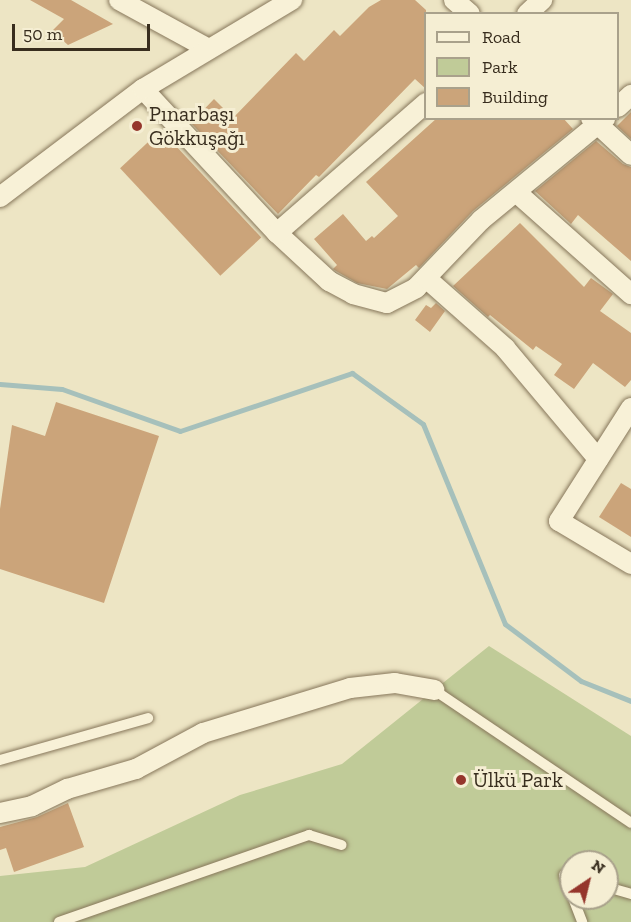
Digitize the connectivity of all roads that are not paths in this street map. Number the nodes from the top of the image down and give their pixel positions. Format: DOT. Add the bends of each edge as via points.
graph roads {
  1 [pos="119,0"];
  2 [pos="292,0"];
  3 [pos="454,0"];
  4 [pos="542,0"];
  5 [pos="468,12"];
  6 [pos="529,12"];
  7 [pos="207,48"];
  8 [pos="143,89"];
  9 [pos="631,95"];
  10 [pos="424,105"];
  11 [pos="619,106"];
  12 [pos="598,120"];
  13 [pos="631,156"];
  14 [pos="516,192"];
  15 [pos="0,197"];
  16 [pos="277,233"];
  17 [pos="426,278"];
  18 [pos="631,294"];
  19 [pos="631,408"];
  20 [pos="598,459"];
  21 [pos="631,564"];
  22 [pos="434,690"];
  23 [pos="148,718"];
  24 [pos="0,760"];
  25 [pos="0,813"];
  26 [pos="631,823"];
  27 [pos="342,845"];
  28 [pos="59,922"];
  1 -- 7 [label="street"];
  2 -- 7 [label="street"];
  3 -- 5 [label="street"];
  4 -- 6 [label="street"];
  7 -- 8 [label="street"];
  8 -- 15 [label="street"];
  8 -- 16 [label="street"];
  9 -- 11 [label="street"];
  10 -- 16 [label="street"];
  12 -- 13 [label="street"];
  12 -- 14 [label="street"];
  14 -- 17 [label="street" via="481,220"];
  14 -- 18 [label="street"];
  16 -- 17 [label="street" via="329,281 353,294 387,303 416,288"];
  17 -- 20 [label="street" via="505,348"];
  19 -- 20 [label="street"];
  20 -- 21 [label="street" via="559,521"];
  22 -- 25 [label="street" via="395,683 350,688 203,733 136,769 67,789 32,806"];
  22 -- 26 [label="lane"];
  23 -- 24 [label="lane"];
  27 -- 28 [label="lane" via="309,835"];
}
